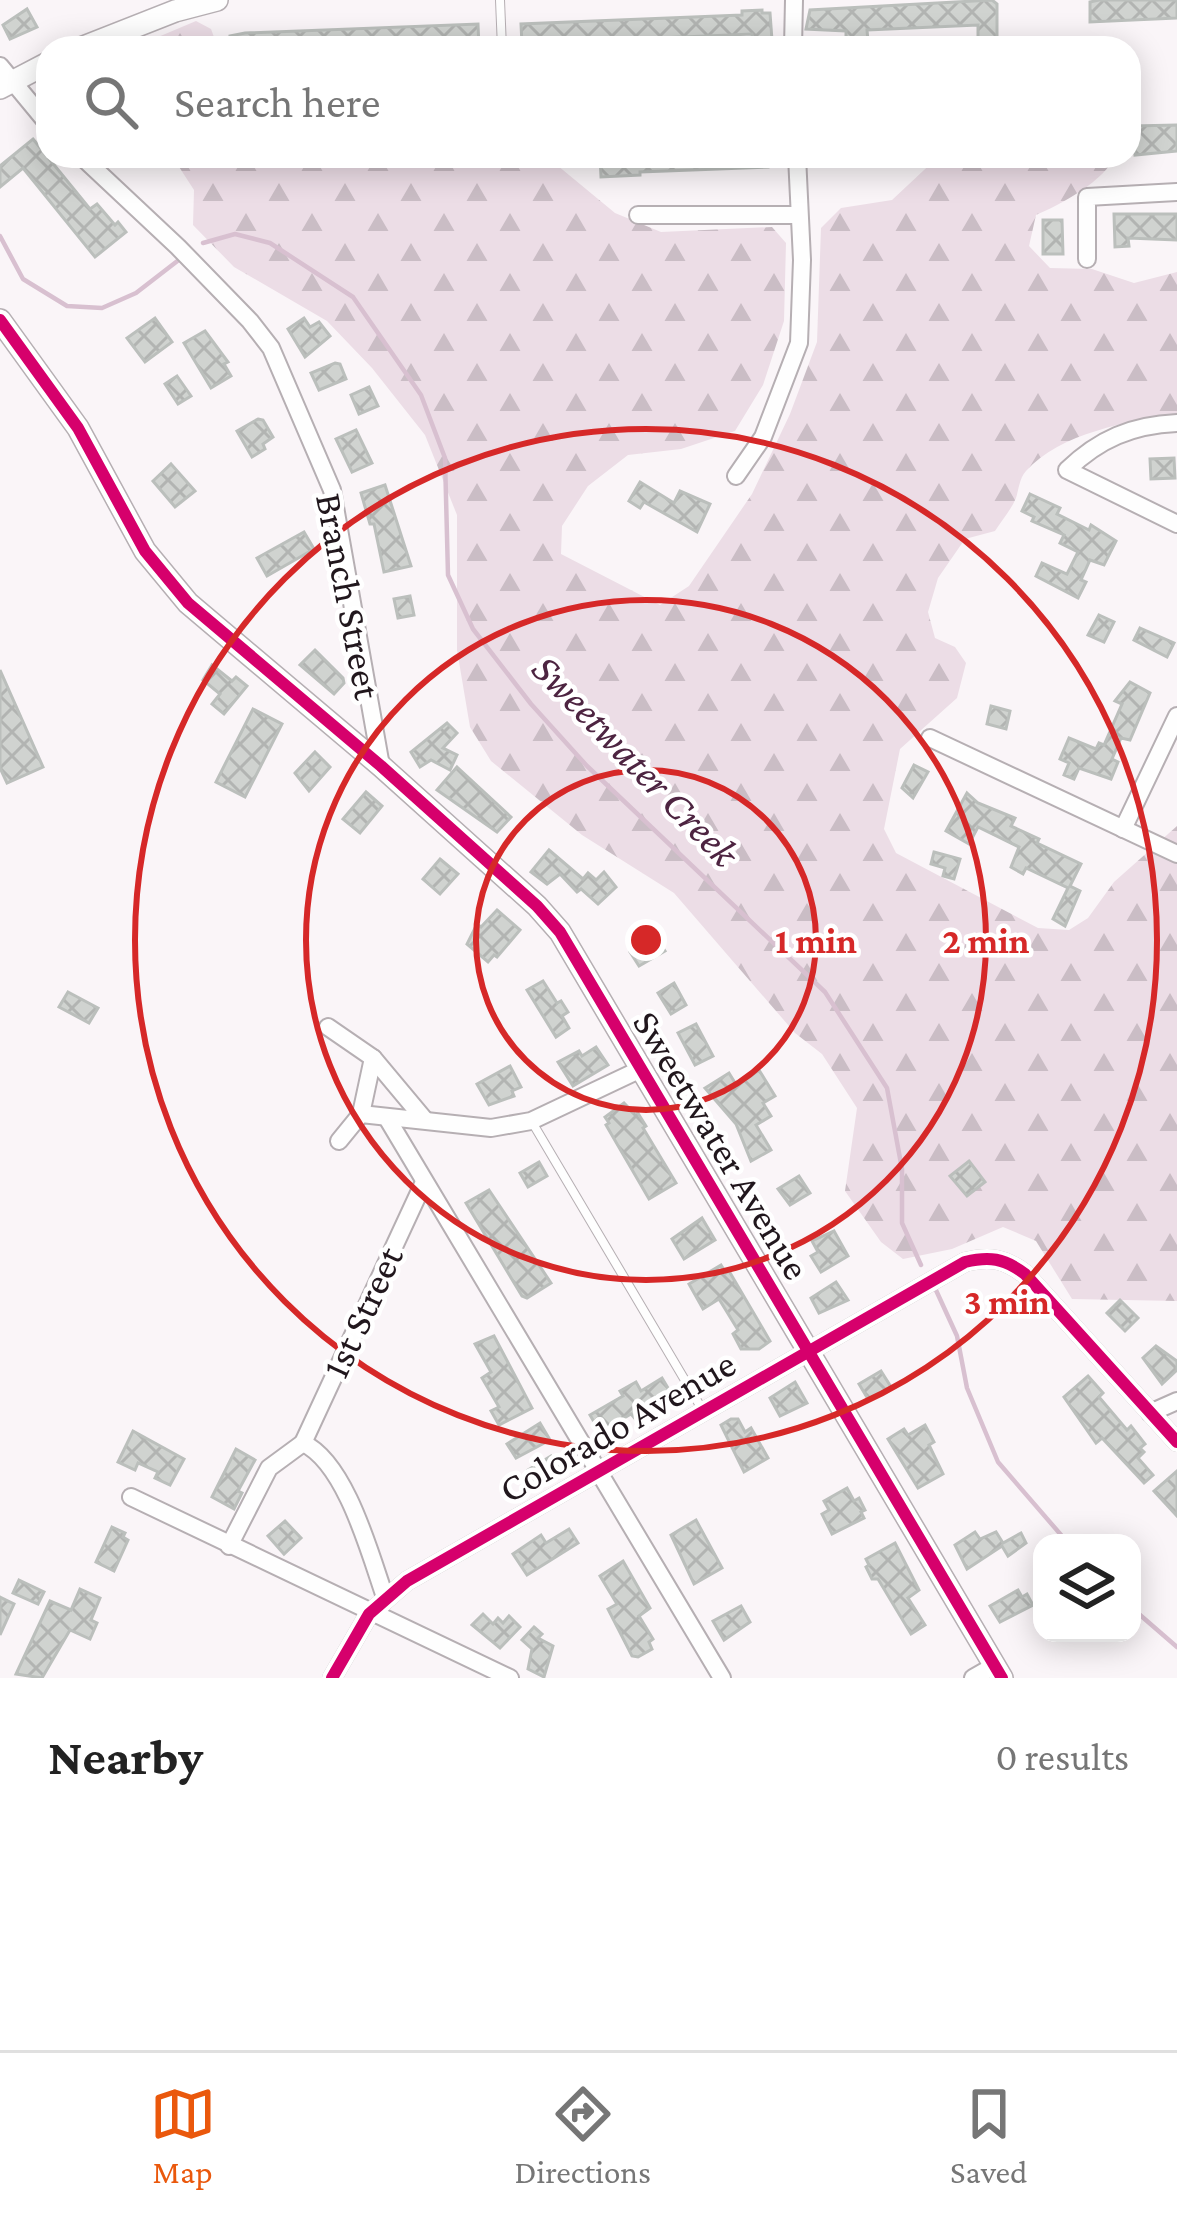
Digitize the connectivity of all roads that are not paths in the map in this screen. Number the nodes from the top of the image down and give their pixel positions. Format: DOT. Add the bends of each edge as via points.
graph roads {
  1 [pos="218,0"];
  2 [pos="500,0"];
  3 [pos="794,0"];
  4 [pos="111,36"];
  5 [pos="502,36"];
  6 [pos="793,36"];
  7 [pos="36,67"];
  8 [pos="4,78"];
  9 [pos="36,111"];
  10 [pos="93,168"];
  11 [pos="797,168"];
  12 [pos="1177,192"];
  13 [pos="638,214"];
  14 [pos="798,215"];
  15 [pos="1087,260"];
  16 [pos="4,336"];
  17 [pos="1177,423"];
  18 [pos="736,476"];
  19 [pos="1177,524"];
  20 [pos="1177,716"];
  21 [pos="929,738"];
  22 [pos="381,766"];
  23 [pos="1124,829"];
  24 [pos="1177,854"];
  25 [pos="328,1027"];
  26 [pos="373,1058"];
  27 [pos="640,1069"];
  28 [pos="361,1114"];
  29 [pos="387,1118"];
  30 [pos="424,1119"];
  31 [pos="531,1121"];
  32 [pos="339,1141"];
  33 [pos="424,1182"];
  34 [pos="809,1349"];
  35 [pos="1177,1401"];
  36 [pos="704,1411"];
  37 [pos="1150,1413"];
  38 [pos="1177,1442"];
  39 [pos="303,1443"];
  40 [pos="601,1472"];
  41 [pos="130,1497"];
  42 [pos="230,1546"];
  43 [pos="385,1597"];
  44 [pos="369,1614"];
  45 [pos="998,1672"];
  46 [pos="332,1678"];
  47 [pos="510,1678"];
  48 [pos="722,1678"];
  49 [pos="973,1678"];
  1 -- 4 [label="street"];
  2 -- 5 [label="lane"];
  3 -- 6 [label="street"];
  7 -- 8 [label="street"];
  8 -- 9 [label="street"];
  10 -- 22 [label="street, Branch Street" via="271,348 337,507"];
  11 -- 14 [label="street"];
  12 -- 15 [label="street" via="1087,197"];
  13 -- 14 [label="street"];
  14 -- 18 [label="street" via="800,330 763,437"];
  16 -- 22 [label="street, Sweetwater Avenue" via="77,428 164,577"];
  17 -- 19 [label="street" via="1105,438 1067,470"];
  20 -- 23 [label="street"];
  21 -- 23 [label="street"];
  22 -- 27 [label="street, Sweetwater Avenue" via="549,918"];
  23 -- 24 [label="street"];
  25 -- 26 [label="street"];
  26 -- 28 [label="street"];
  26 -- 30 [label="street"];
  27 -- 31 [label="street"];
  27 -- 34 [label="street, Sweetwater Avenue"];
  28 -- 29 [label="street"];
  28 -- 32 [label="street"];
  29 -- 30 [label="street"];
  29 -- 33 [label="street"];
  30 -- 31 [label="street" via="491,1128"];
  31 -- 36 [label="lane"];
  33 -- 39 [label="street, 1st Street"];
  33 -- 40 [label="street"];
  34 -- 36 [label="street, Colorado Avenue"];
  34 -- 37 [label="street, Colorado Avenue" via="988,1256 1025,1274"];
  34 -- 45 [label="street, Sweetwater Avenue"];
  35 -- 37 [label="street"];
  36 -- 40 [label="street, Colorado Avenue"];
  37 -- 38 [label="street"];
  39 -- 42 [label="street" via="259,1482"];
  39 -- 43 [label="street" via="332,1472"];
  40 -- 43 [label="street, Colorado Avenue"];
  40 -- 48 [label="street"];
  41 -- 42 [label="street"];
  42 -- 44 [label="street"];
  43 -- 44 [label="street, Colorado Avenue"];
  44 -- 46 [label="street, Colorado Avenue"];
  44 -- 47 [label="street"];
  45 -- 49 [label="street"];
}
